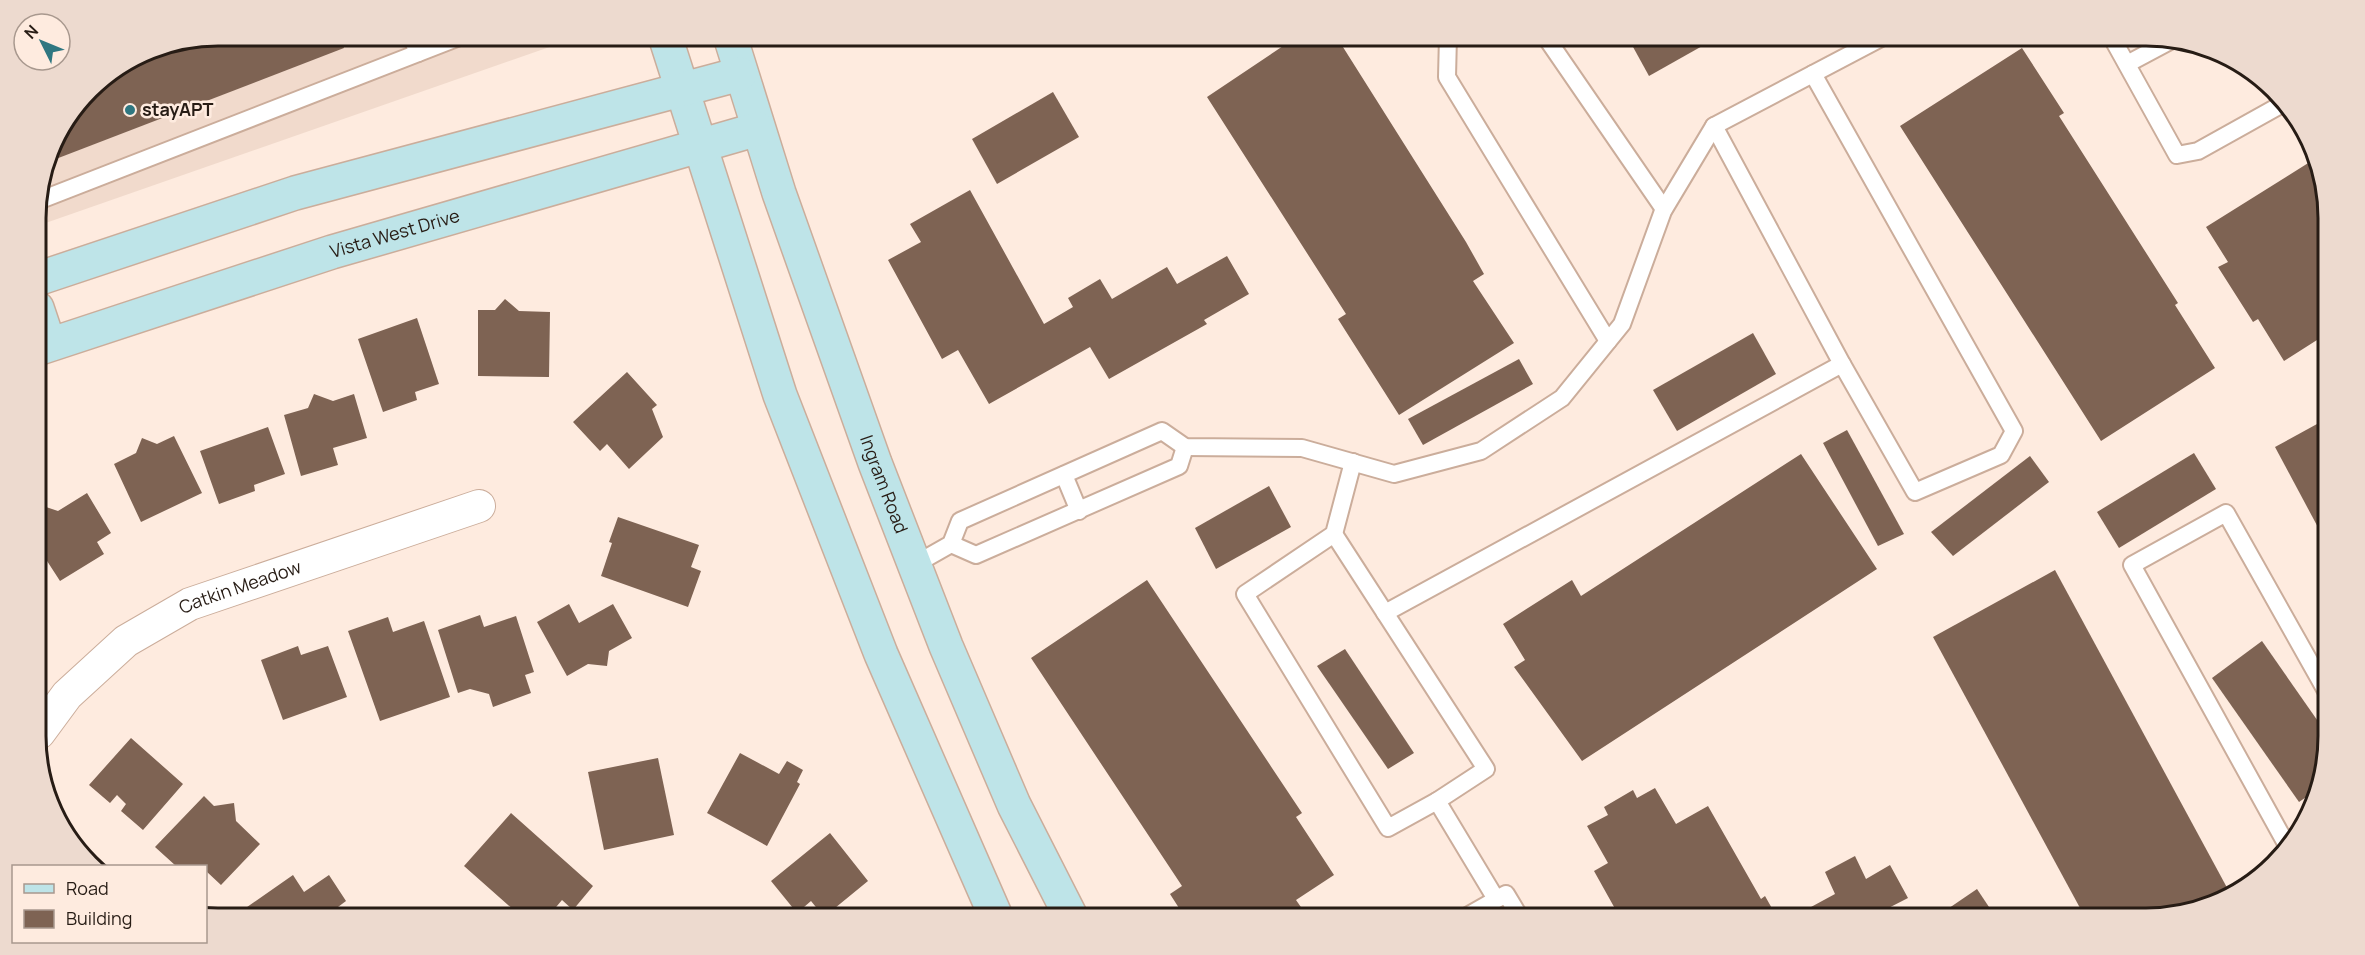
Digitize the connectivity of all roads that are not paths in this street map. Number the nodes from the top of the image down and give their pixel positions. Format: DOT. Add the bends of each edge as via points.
graph roads {
  1 [pos="415,46"];
  2 [pos="436,46"];
  3 [pos="668,46"];
  4 [pos="733,46"];
  5 [pos="1448,46"];
  6 [pos="1552,46"];
  7 [pos="1866,46"];
  8 [pos="2117,46"];
  9 [pos="2159,47"];
  10 [pos="418,53"];
  11 [pos="2127,64"];
  12 [pos="740,74"];
  13 [pos="1813,74"];
  14 [pos="682,91"];
  15 [pos="2277,107"];
  16 [pos="1714,126"];
  17 [pos="758,129"];
  18 [pos="700,147"];
  19 [pos="48,197"];
  20 [pos="1664,209"];
  21 [pos="47,276"];
  22 [pos="1608,341"];
  23 [pos="47,346"];
  24 [pos="1842,363"];
  25 [pos="1185,447"];
  26 [pos="1353,462"];
  27 [pos="1064,475"];
  28 [pos="479,506"];
  29 [pos="1079,511"];
  30 [pos="1334,534"];
  31 [pos="951,544"];
  32 [pos="914,565"];
  33 [pos="1384,613"];
  34 [pos="2318,676"];
  35 [pos="46,723"];
  36 [pos="1437,801"];
  37 [pos="2284,840"];
  38 [pos="1496,899"];
  39 [pos="992,908"];
  40 [pos="1066,908"];
  41 [pos="1481,908"];
  42 [pos="1514,908"];
  1 -- 10 [label="lane"];
  2 -- 10 [label="lane"];
  3 -- 14 [label="main road"];
  4 -- 12 [label="main road, Ingram Road"];
  5 -- 22 [label="lane" via="1447,77"];
  6 -- 20 [label="lane"];
  7 -- 13 [label="lane"];
  8 -- 11 [label="lane"];
  9 -- 11 [label="lane"];
  10 -- 19 [label="lane"];
  11 -- 15 [label="lane" via="2177,155 2198,151"];
  12 -- 14 [label="main road"];
  12 -- 17 [label="main road, Ingram Road"];
  13 -- 16 [label="lane"];
  13 -- 24 [label="lane" via="2014,431 2001,455 1915,492"];
  14 -- 18 [label="main road"];
  14 -- 21 [label="main road" via="295,193"];
  16 -- 20 [label="lane"];
  16 -- 24 [label="lane"];
  17 -- 18 [label="main road, Vista West Drive"];
  17 -- 32 [label="main road, Ingram Road"];
  18 -- 23 [label="main road, Vista West Drive" via="332,252"];
  18 -- 39 [label="main road" via="780,395 881,654"];
  20 -- 22 [label="lane" via="1622,324"];
  22 -- 26 [label="lane" via="1562,398 1481,451 1394,474"];
  24 -- 33 [label="lane"];
  25 -- 26 [label="lane" via="1302,448"];
  25 -- 27 [label="lane" via="1162,431"];
  25 -- 29 [label="lane" via="1179,466"];
  26 -- 30 [label="lane"];
  27 -- 29 [label="lane"];
  27 -- 31 [label="lane" via="960,521"];
  28 -- 35 [label="street, Catkin Meadow" via="190,604 126,640 67,695"];
  29 -- 31 [label="lane" via="976,555"];
  30 -- 33 [label="lane"];
  30 -- 36 [label="lane" via="1245,594 1388,828"];
  31 -- 32 [label="lane"];
  32 -- 40 [label="main road, Ingram Road" via="1014,805"];
  33 -- 36 [label="lane" via="1486,770"];
  34 -- 37 [label="lane" via="2226,513 2133,565"];
  36 -- 38 [label="lane"];
  38 -- 41 [label="lane"];
  38 -- 42 [label="lane" via="1506,894"];
}
